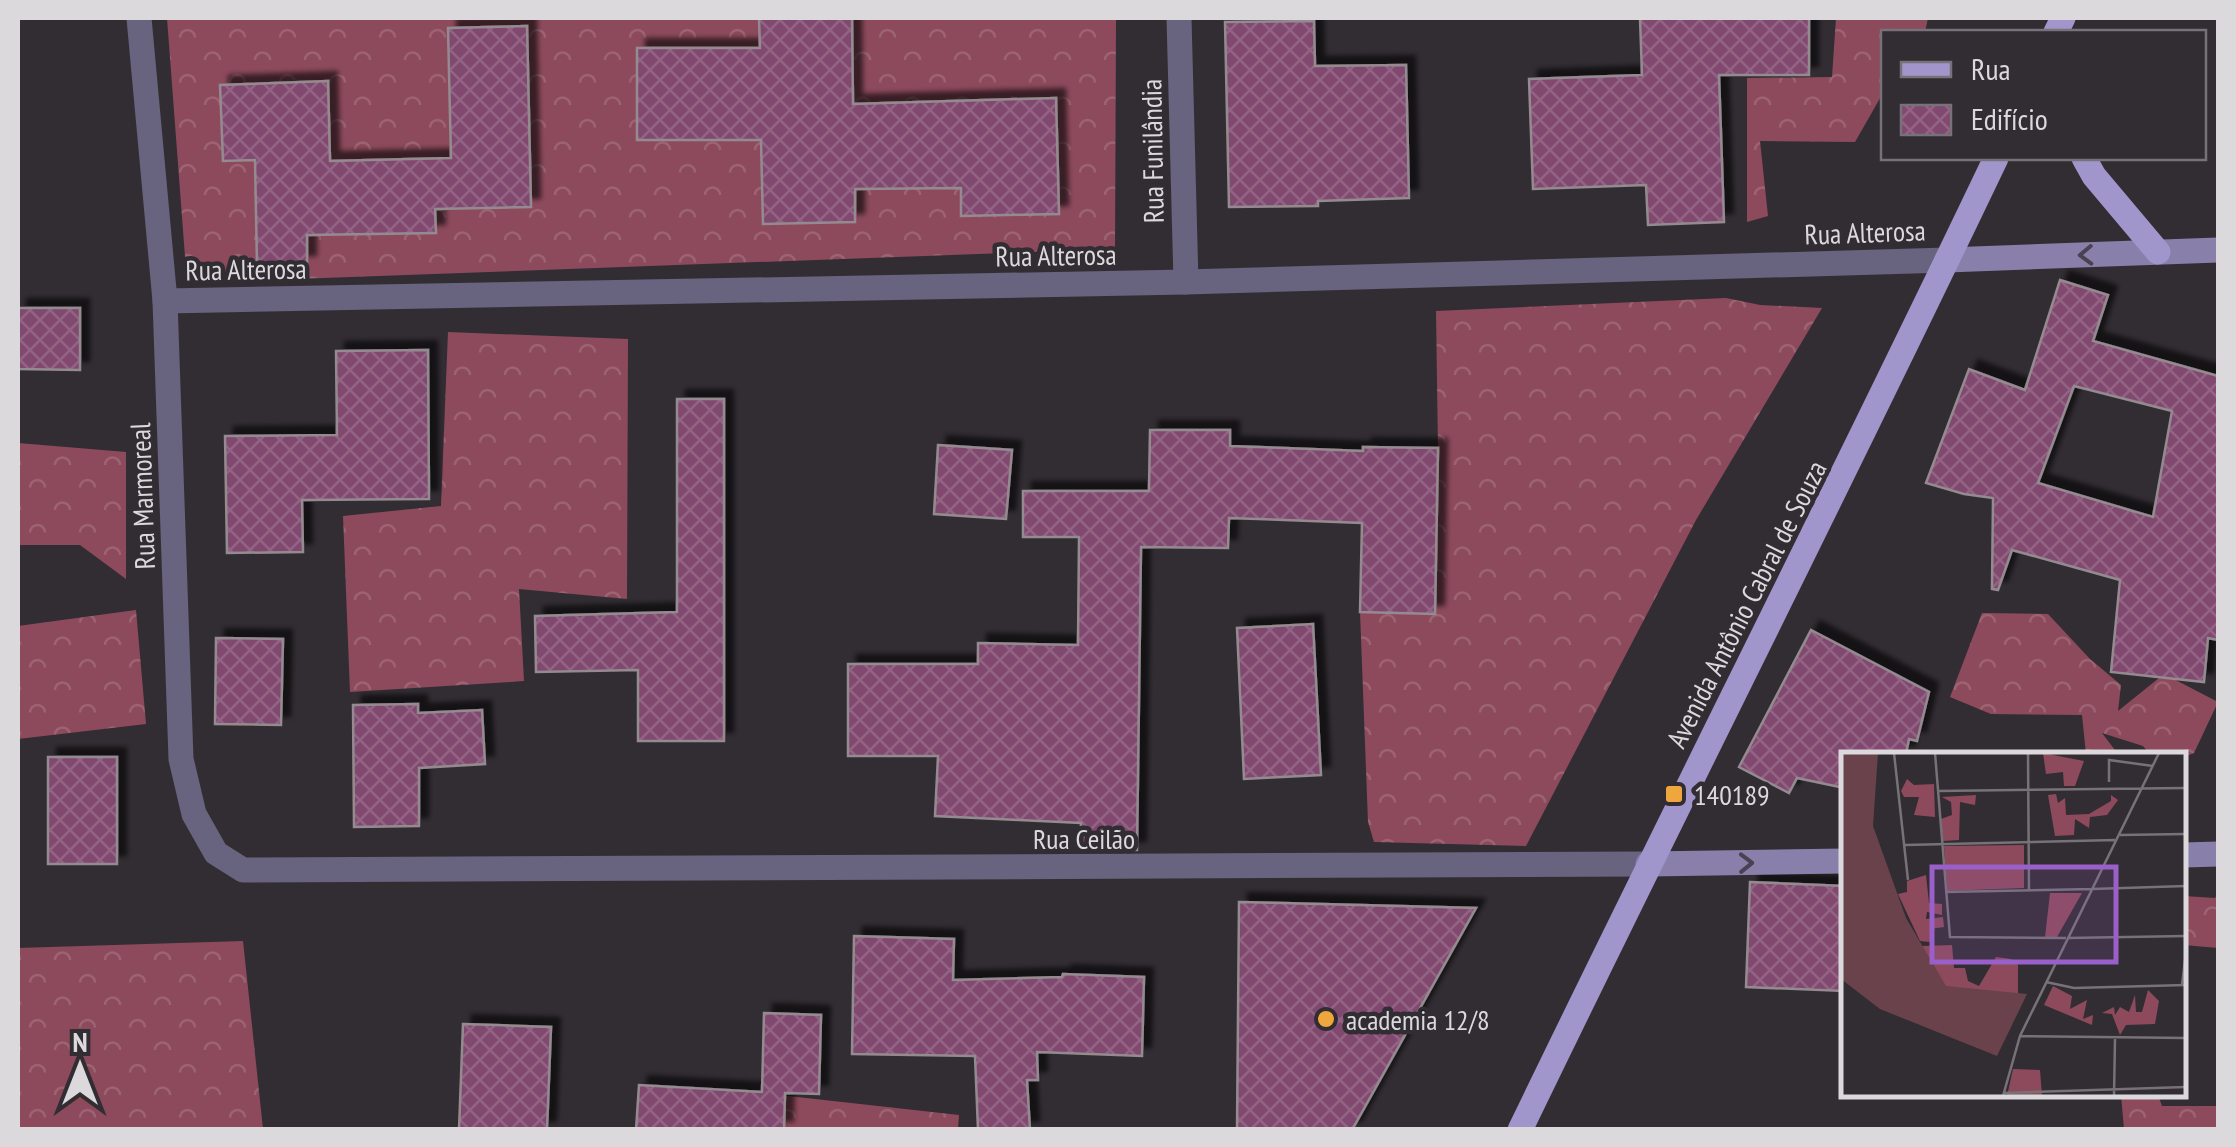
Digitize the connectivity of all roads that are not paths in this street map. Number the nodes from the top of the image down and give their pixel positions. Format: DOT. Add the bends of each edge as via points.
graph roads {
  1 [pos="139,18"];
  2 [pos="1179,18"];
  3 [pos="1995,160"];
  4 [pos="2085,160"];
  5 [pos="2218,250"];
  6 [pos="2158,252"];
  7 [pos="1948,260"];
  8 [pos="1186,282"];
  9 [pos="165,301"];
  10 [pos="2218,854"];
  11 [pos="2186,855"];
  12 [pos="1841,861"];
  13 [pos="1648,864"];
  14 [pos="324,872"];
  15 [pos="1520,1130"];
  1 -- 9 [label="street, Rua Marmoreal"];
  2 -- 8 [label="street, Rua Funilândia"];
  3 -- 7 [label="main road, Avenida Antônio Cabral de Souza"];
  4 -- 6 [label="main road"];
  5 -- 6 [label="main road"];
  6 -- 7 [label="main road, one-way"];
  7 -- 8 [label="street, Rua Alterosa"];
  7 -- 13 [label="main road, Avenida Antônio Cabral de Souza"];
  8 -- 9 [label="street, Rua Alterosa"];
  9 -- 14 [label="street, Rua Marmoreal" via="181,758 194,814 216,853 243,870"];
  10 -- 11 [label="main road"];
  13 -- 12 [label="main road, Rua Ceilão, one-way"];
  13 -- 14 [label="street, Rua Ceilão"];
  13 -- 15 [label="main road, Avenida Antônio Cabral de Souza"];
}
